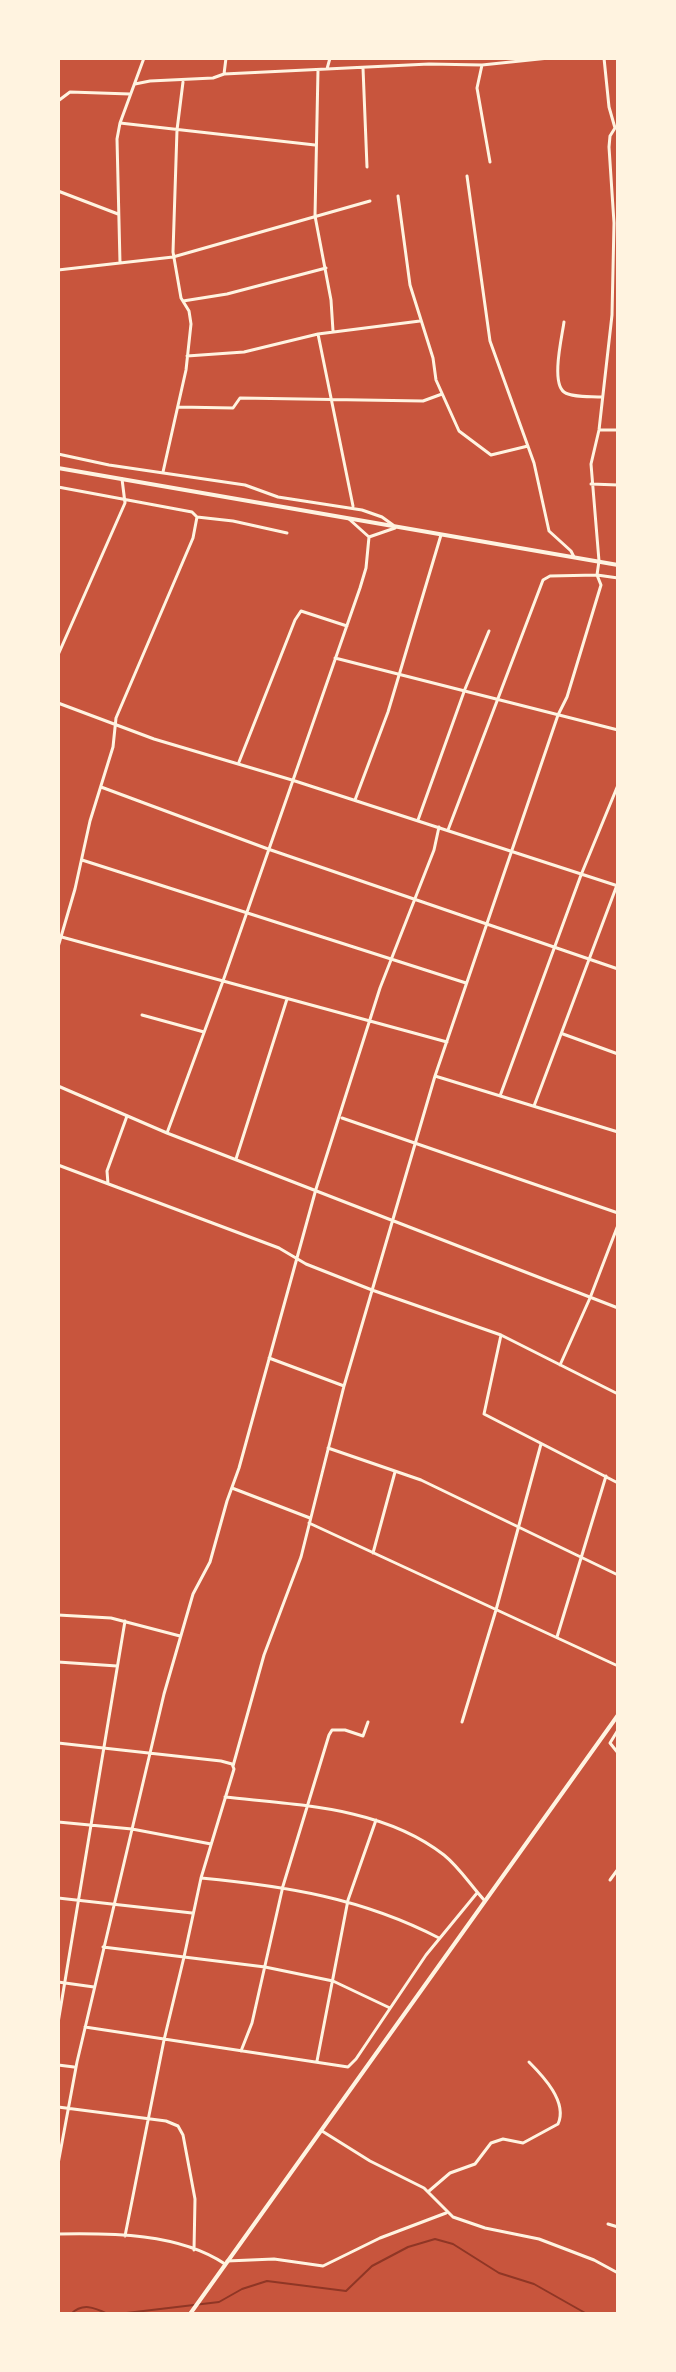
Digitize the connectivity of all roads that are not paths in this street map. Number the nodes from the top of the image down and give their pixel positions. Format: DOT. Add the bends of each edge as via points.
graph roads {
  1 [pos="144,58"];
  2 [pos="226,58"];
  3 [pos="330,58"];
  4 [pos="549,58"];
  5 [pos="604,58"];
  6 [pos="482,65"];
  7 [pos="363,68"];
  8 [pos="327,69"];
  9 [pos="318,70"];
  10 [pos="224,74"];
  11 [pos="183,81"];
  12 [pos="135,84"];
  13 [pos="131,94"];
  14 [pos="58,102"];
  15 [pos="120,123"];
  16 [pos="177,130"];
  17 [pos="315,145"];
  18 [pos="490,162"];
  19 [pos="367,167"];
  20 [pos="467,176"];
  21 [pos="58,191"];
  22 [pos="398,196"];
  23 [pos="370,201"];
  24 [pos="118,214"];
  25 [pos="315,216"];
  26 [pos="173,257"];
  27 [pos="120,263"];
  28 [pos="326,268"];
  29 [pos="58,270"];
  30 [pos="183,301"];
  31 [pos="420,321"];
  32 [pos="564,322"];
  33 [pos="333,331"];
  34 [pos="318,334"];
  35 [pos="187,356"];
  36 [pos="442,394"];
  37 [pos="602,397"];
  38 [pos="331,398"];
  39 [pos="178,407"];
  40 [pos="599,430"];
  41 [pos="618,430"];
  42 [pos="528,446"];
  43 [pos="58,454"];
  44 [pos="58,468"];
  45 [pos="163,472"];
  46 [pos="122,479"];
  47 [pos="591,484"];
  48 [pos="618,485"];
  49 [pos="58,487"];
  50 [pos="126,500"];
  51 [pos="353,508"];
  52 [pos="197,517"];
  53 [pos="349,519"];
  54 [pos="396,527"];
  55 [pos="287,533"];
  56 [pos="441,535"];
  57 [pos="369,537"];
  58 [pos="574,557"];
  59 [pos="599,561"];
  60 [pos="618,565"];
  61 [pos="597,575"];
  62 [pos="618,578"];
  63 [pos="347,626"];
  64 [pos="489,631"];
  65 [pos="58,655"];
  66 [pos="335,658"];
  67 [pos="397,674"];
  68 [pos="465,689"];
  69 [pos="497,698"];
  70 [pos="58,703"];
  71 [pos="558,715"];
  72 [pos="115,725"];
  73 [pos="618,730"];
  74 [pos="239,764"];
  75 [pos="292,780"];
  76 [pos="618,785"];
  77 [pos="100,787"];
  78 [pos="355,800"];
  79 [pos="418,820"];
  80 [pos="439,827"];
  81 [pos="448,830"];
  82 [pos="268,849"];
  83 [pos="511,852"];
  84 [pos="82,860"];
  85 [pos="581,875"];
  86 [pos="617,885"];
  87 [pos="415,898"];
  88 [pos="246,912"];
  89 [pos="485,924"];
  90 [pos="59,937"];
  91 [pos="58,947"];
  92 [pos="555,948"];
  93 [pos="391,960"];
  94 [pos="590,960"];
  95 [pos="618,969"];
  96 [pos="223,981"];
  97 [pos="466,983"];
  98 [pos="287,999"];
  99 [pos="142,1015"];
  100 [pos="370,1019"];
  101 [pos="204,1032"];
  102 [pos="563,1034"];
  103 [pos="447,1042"];
  104 [pos="618,1054"];
  105 [pos="435,1076"];
  106 [pos="58,1086"];
  107 [pos="500,1096"];
  108 [pos="534,1106"];
  109 [pos="127,1116"];
  110 [pos="340,1117"];
  111 [pos="617,1130"];
  112 [pos="167,1133"];
  113 [pos="415,1143"];
  114 [pos="236,1160"];
  115 [pos="58,1165"];
  116 [pos="108,1184"];
  117 [pos="316,1189"];
  118 [pos="618,1213"];
  119 [pos="392,1221"];
  120 [pos="618,1225"];
  121 [pos="295,1258"];
  122 [pos="372,1290"];
  123 [pos="590,1298"];
  124 [pos="618,1308"];
  125 [pos="501,1335"];
  126 [pos="269,1358"];
  127 [pos="560,1365"];
  128 [pos="344,1386"];
  129 [pos="618,1394"];
  130 [pos="541,1444"];
  131 [pos="328,1448"];
  132 [pos="395,1472"];
  133 [pos="606,1476"];
  134 [pos="618,1483"];
  135 [pos="232,1488"];
  136 [pos="310,1520"];
  137 [pos="519,1528"];
  138 [pos="373,1554"];
  139 [pos="581,1557"];
  140 [pos="618,1575"];
  141 [pos="496,1610"];
  142 [pos="58,1615"];
  143 [pos="125,1621"];
  144 [pos="182,1636"];
  145 [pos="557,1639"];
  146 [pos="58,1662"];
  147 [pos="117,1666"];
  148 [pos="618,1666"];
  149 [pos="618,1715"];
  150 [pos="368,1722"];
  151 [pos="462,1722"];
  152 [pos="618,1730"];
  153 [pos="58,1743"];
  154 [pos="104,1746"];
  155 [pos="152,1752"];
  156 [pos="618,1753"];
  157 [pos="233,1766"];
  158 [pos="225,1797"];
  159 [pos="309,1806"];
  160 [pos="376,1820"];
  161 [pos="58,1822"];
  162 [pos="92,1824"];
  163 [pos="132,1829"];
  164 [pos="211,1844"];
  165 [pos="618,1869"];
  166 [pos="201,1878"];
  167 [pos="610,1880"];
  168 [pos="283,1886"];
  169 [pos="477,1893"];
  170 [pos="58,1898"];
  171 [pos="81,1899"];
  172 [pos="348,1900"];
  173 [pos="485,1901"];
  174 [pos="114,1902"];
  175 [pos="192,1913"];
  176 [pos="439,1938"];
  177 [pos="103,1947"];
  178 [pos="184,1957"];
  179 [pos="265,1967"];
  180 [pos="333,1981"];
  181 [pos="58,1982"];
  182 [pos="65,1983"];
  183 [pos="94,1987"];
  184 [pos="391,2009"];
  185 [pos="58,2023"];
  186 [pos="85,2027"];
  187 [pos="164,2040"];
  188 [pos="241,2051"];
  189 [pos="317,2061"];
  190 [pos="529,2062"];
  191 [pos="58,2065"];
  192 [pos="76,2067"];
  193 [pos="58,2107"];
  194 [pos="67,2109"];
  195 [pos="148,2120"];
  196 [pos="322,2131"];
  197 [pos="59,2146"];
  198 [pos="58,2164"];
  199 [pos="429,2191"];
  200 [pos="446,2213"];
  201 [pos="608,2224"];
  202 [pos="618,2227"];
  203 [pos="58,2234"];
  204 [pos="125,2236"];
  205 [pos="194,2250"];
  206 [pos="226,2262"];
  207 [pos="618,2273"];
  208 [pos="192,2311"];
  1 -- 12 [label="street"];
  2 -- 10 [label="street"];
  3 -- 8 [label="street"];
  4 -- 6 [label="street"];
  5 -- 37 [label="street" via="615,128 609,147 612,315"];
  6 -- 7 [label="street"];
  6 -- 18 [label="street" via="477,88"];
  7 -- 8 [label="street"];
  7 -- 19 [label="street"];
  8 -- 9 [label="street"];
  9 -- 10 [label="street"];
  9 -- 17 [label="street"];
  10 -- 11 [label="street"];
  11 -- 12 [label="street"];
  11 -- 16 [label="street"];
  12 -- 13 [label="street"];
  13 -- 14 [label="street" via="70,92"];
  13 -- 15 [label="street"];
  15 -- 16 [label="street"];
  15 -- 24 [label="street"];
  16 -- 17 [label="street"];
  16 -- 26 [label="street"];
  17 -- 25 [label="street"];
  20 -- 42 [label="street" via="490,341"];
  21 -- 24 [label="street"];
  22 -- 31 [label="street"];
  23 -- 25 [label="street"];
  24 -- 27 [label="street"];
  25 -- 26 [label="street"];
  25 -- 28 [label="street"];
  26 -- 27 [label="street"];
  26 -- 30 [label="street"];
  27 -- 29 [label="street"];
  28 -- 30 [label="street"];
  28 -- 33 [label="street"];
  30 -- 35 [label="street" via="191,320"];
  31 -- 33 [label="street"];
  31 -- 36 [label="street"];
  32 -- 37 [label="street" via="560,388 566,394"];
  33 -- 34 [label="street"];
  34 -- 35 [label="street" via="244,352"];
  34 -- 38 [label="street"];
  35 -- 39 [label="street"];
  36 -- 38 [label="street" via="423,401"];
  36 -- 42 [label="street" via="459,431 488,454"];
  37 -- 40 [label="street"];
  38 -- 39 [label="street" via="240,398 233,408"];
  38 -- 51 [label="street"];
  39 -- 45 [label="street"];
  40 -- 41 [label="street"];
  40 -- 47 [label="street"];
  42 -- 58 [label="street" via="549,531"];
  43 -- 45 [label="street"];
  44 -- 46 [label="street"];
  45 -- 51 [label="street"];
  46 -- 50 [label="street"];
  46 -- 53 [label="street"];
  47 -- 48 [label="street"];
  47 -- 59 [label="street"];
  49 -- 50 [label="street"];
  50 -- 52 [label="street"];
  50 -- 65 [label="street"];
  51 -- 54 [label="street"];
  52 -- 55 [label="street"];
  52 -- 72 [label="street"];
  53 -- 54 [label="street"];
  53 -- 57 [label="street"];
  54 -- 56 [label="street"];
  54 -- 57 [label="street"];
  56 -- 58 [label="street"];
  56 -- 67 [label="street"];
  57 -- 63 [label="street" via="366,568"];
  58 -- 59 [label="street"];
  59 -- 60 [label="street"];
  59 -- 61 [label="street"];
  61 -- 62 [label="street"];
  61 -- 69 [label="street" via="543,580"];
  61 -- 71 [label="street" via="600,590"];
  63 -- 66 [label="street"];
  63 -- 74 [label="street" via="301,611"];
  64 -- 68 [label="street"];
  66 -- 67 [label="street"];
  66 -- 75 [label="street"];
  67 -- 68 [label="street"];
  67 -- 78 [label="street"];
  68 -- 69 [label="street"];
  68 -- 79 [label="street"];
  69 -- 71 [label="street"];
  69 -- 81 [label="street"];
  70 -- 72 [label="street"];
  71 -- 73 [label="street"];
  71 -- 83 [label="street"];
  72 -- 74 [label="street"];
  72 -- 77 [label="street"];
  74 -- 75 [label="street"];
  75 -- 78 [label="street"];
  75 -- 82 [label="street"];
  76 -- 85 [label="street"];
  77 -- 82 [label="street"];
  77 -- 84 [label="street"];
  78 -- 79 [label="street"];
  79 -- 80 [label="street"];
  80 -- 81 [label="street"];
  80 -- 87 [label="street"];
  81 -- 83 [label="street"];
  82 -- 87 [label="street"];
  82 -- 88 [label="street"];
  83 -- 85 [label="street"];
  83 -- 89 [label="street"];
  84 -- 88 [label="street"];
  84 -- 90 [label="street"];
  85 -- 86 [label="street"];
  85 -- 92 [label="street"];
  86 -- 94 [label="street"];
  87 -- 89 [label="street"];
  87 -- 93 [label="street"];
  88 -- 93 [label="street"];
  88 -- 96 [label="street"];
  89 -- 92 [label="street"];
  89 -- 97 [label="street"];
  90 -- 91 [label="street"];
  90 -- 96 [label="street"];
  92 -- 94 [label="street"];
  92 -- 107 [label="street"];
  93 -- 97 [label="street"];
  93 -- 100 [label="street"];
  94 -- 95 [label="street"];
  94 -- 102 [label="street"];
  96 -- 98 [label="street"];
  96 -- 101 [label="street"];
  97 -- 103 [label="street"];
  98 -- 100 [label="street"];
  98 -- 114 [label="street"];
  99 -- 101 [label="street"];
  100 -- 103 [label="street"];
  100 -- 110 [label="street"];
  101 -- 112 [label="street"];
  102 -- 104 [label="street"];
  102 -- 108 [label="street"];
  103 -- 105 [label="street"];
  105 -- 107 [label="street"];
  105 -- 113 [label="street"];
  106 -- 109 [label="street"];
  107 -- 108 [label="street"];
  108 -- 111 [label="street"];
  109 -- 112 [label="street"];
  109 -- 116 [label="street" via="107,1171"];
  110 -- 113 [label="street"];
  110 -- 117 [label="street"];
  112 -- 114 [label="street"];
  113 -- 118 [label="street"];
  113 -- 119 [label="street"];
  114 -- 117 [label="street"];
  115 -- 116 [label="street"];
  116 -- 121 [label="street"];
  117 -- 119 [label="street"];
  117 -- 121 [label="street"];
  119 -- 122 [label="street"];
  119 -- 123 [label="street"];
  120 -- 123 [label="street"];
  121 -- 122 [label="street"];
  121 -- 126 [label="street"];
  122 -- 125 [label="street"];
  122 -- 128 [label="street"];
  123 -- 124 [label="street"];
  123 -- 127 [label="street"];
  125 -- 127 [label="street"];
  125 -- 130 [label="street" via="483,1413"];
  126 -- 128 [label="street"];
  126 -- 135 [label="street"];
  127 -- 129 [label="street"];
  128 -- 131 [label="street"];
  130 -- 133 [label="street"];
  130 -- 137 [label="street"];
  131 -- 132 [label="street"];
  131 -- 136 [label="street"];
  132 -- 137 [label="street"];
  132 -- 138 [label="street"];
  133 -- 134 [label="street"];
  133 -- 139 [label="street"];
  135 -- 136 [label="street"];
  135 -- 144 [label="street"];
  136 -- 138 [label="street"];
  136 -- 157 [label="street"];
  137 -- 139 [label="street"];
  137 -- 141 [label="street"];
  138 -- 141 [label="street"];
  139 -- 140 [label="street"];
  139 -- 145 [label="street"];
  141 -- 145 [label="street"];
  141 -- 151 [label="street"];
  142 -- 143 [label="street"];
  143 -- 144 [label="street"];
  143 -- 147 [label="street"];
  144 -- 155 [label="street"];
  145 -- 148 [label="street"];
  146 -- 147 [label="street"];
  147 -- 154 [label="street"];
  149 -- 173 [label="street"];
  150 -- 159 [label="street" via="363,1736 330,1732"];
  152 -- 156 [label="street" via="610,1743"];
  153 -- 154 [label="street"];
  154 -- 155 [label="street"];
  154 -- 162 [label="street"];
  155 -- 157 [label="street"];
  155 -- 163 [label="street"];
  157 -- 158 [label="street"];
  158 -- 159 [label="street"];
  158 -- 164 [label="street"];
  159 -- 160 [label="street"];
  159 -- 168 [label="street"];
  160 -- 169 [label="street" via="443,1855"];
  160 -- 172 [label="street"];
  161 -- 162 [label="street"];
  162 -- 163 [label="street"];
  162 -- 171 [label="street"];
  163 -- 164 [label="street"];
  163 -- 174 [label="street"];
  164 -- 166 [label="street"];
  165 -- 167 [label="street"];
  166 -- 168 [label="street"];
  166 -- 175 [label="street"];
  168 -- 172 [label="street"];
  168 -- 179 [label="street"];
  169 -- 173 [label="street"];
  169 -- 176 [label="street"];
  170 -- 171 [label="street"];
  171 -- 174 [label="street"];
  171 -- 182 [label="street"];
  172 -- 176 [label="street"];
  172 -- 180 [label="street"];
  173 -- 196 [label="street"];
  174 -- 175 [label="street"];
  174 -- 177 [label="street"];
  175 -- 178 [label="street"];
  176 -- 184 [label="street"];
  177 -- 178 [label="street"];
  177 -- 183 [label="street"];
  178 -- 179 [label="street"];
  178 -- 187 [label="street"];
  179 -- 180 [label="street"];
  179 -- 188 [label="street"];
  180 -- 184 [label="street"];
  180 -- 189 [label="street"];
  181 -- 182 [label="street"];
  182 -- 183 [label="street"];
  182 -- 185 [label="street"];
  183 -- 186 [label="street"];
  184 -- 189 [label="street" via="348,2067"];
  186 -- 187 [label="street"];
  186 -- 192 [label="street"];
  187 -- 188 [label="street"];
  187 -- 195 [label="street"];
  188 -- 189 [label="street"];
  190 -- 199 [label="street" via="549,2082 558,2124 523,2143 491,2143 475,2164 450,2173"];
  191 -- 192 [label="street"];
  192 -- 194 [label="street"];
  193 -- 194 [label="street"];
  194 -- 195 [label="street"];
  194 -- 197 [label="street"];
  195 -- 204 [label="street"];
  195 -- 205 [label="street" via="175,2124 183,2135 195,2199"];
  196 -- 199 [label="street"];
  196 -- 206 [label="street"];
  197 -- 198 [label="street"];
  199 -- 200 [label="street"];
  200 -- 206 [label="street" via="323,2266 274,2259"];
  200 -- 207 [label="street" via="539,2239"];
  201 -- 202 [label="street"];
  203 -- 204 [label="street"];
  204 -- 205 [label="street"];
  205 -- 206 [label="street"];
  206 -- 208 [label="street"];
}
